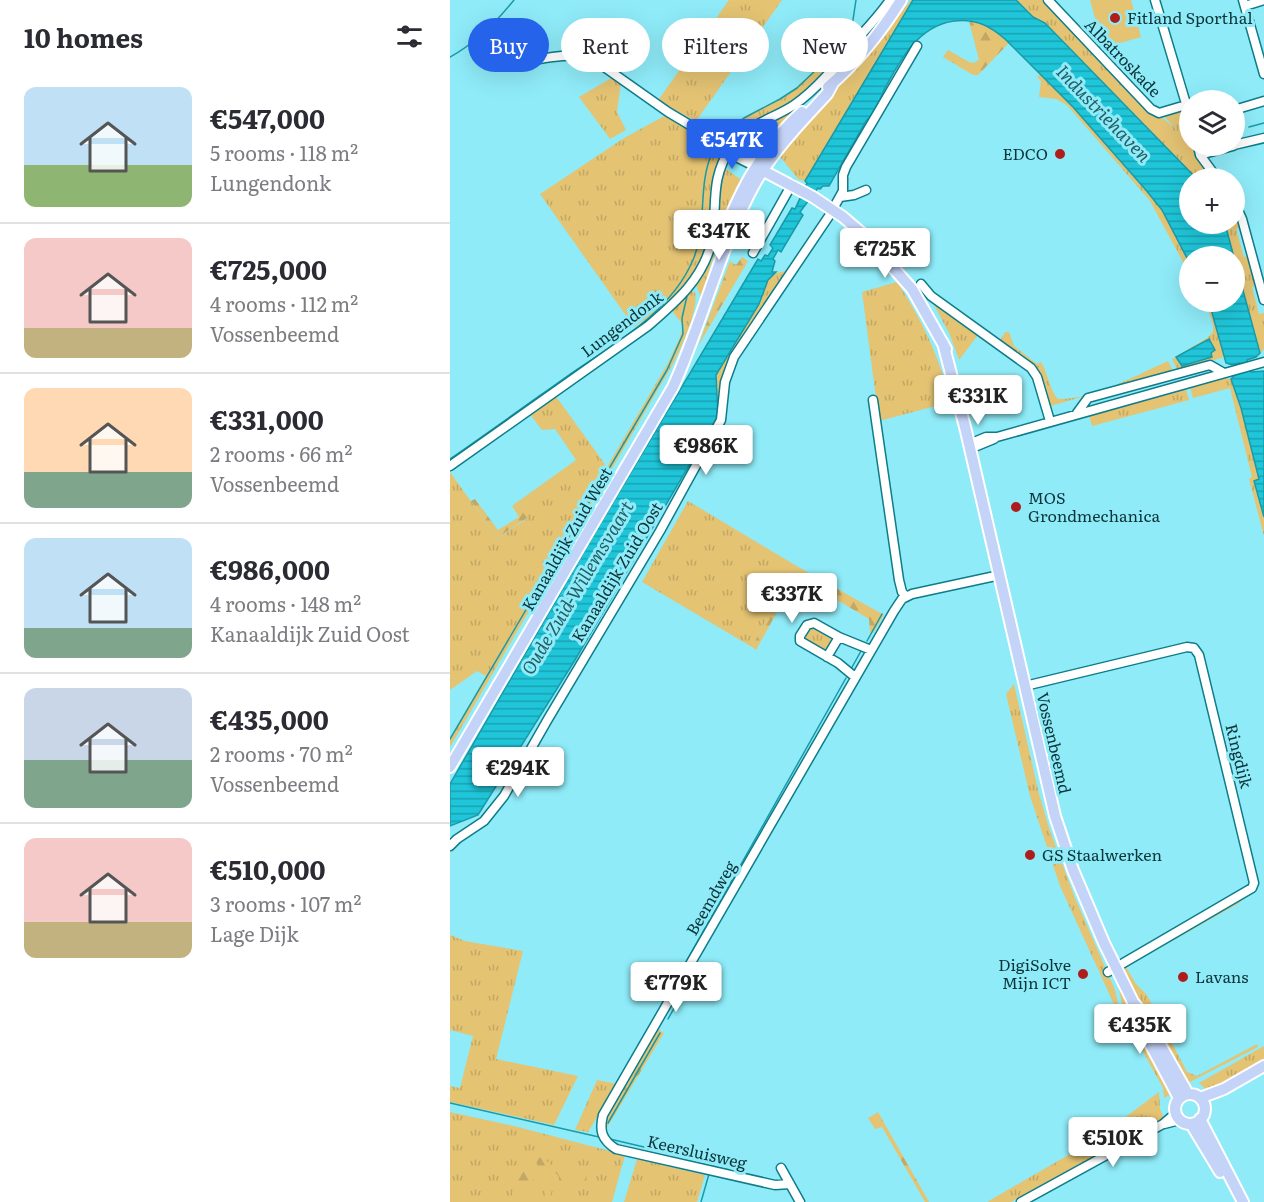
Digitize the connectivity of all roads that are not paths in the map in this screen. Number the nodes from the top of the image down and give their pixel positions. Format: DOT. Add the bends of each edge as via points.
graph roads {
  1 [pos="890,0"];
  2 [pos="901,0"];
  3 [pos="1048,0"];
  4 [pos="1264,0"];
  5 [pos="1158,1"];
  6 [pos="1244,3"];
  7 [pos="917,46"];
  8 [pos="549,59"];
  9 [pos="1264,74"];
  10 [pos="1182,90"];
  11 [pos="1264,101"];
  12 [pos="1179,107"];
  13 [pos="1245,107"];
  14 [pos="1264,138"];
  15 [pos="1245,142"];
  16 [pos="730,149"];
  17 [pos="761,167"];
  18 [pos="787,182"];
  19 [pos="866,190"];
  20 [pos="840,197"];
  21 [pos="833,210"];
  22 [pos="1245,230"];
  23 [pos="753,253"];
  24 [pos="921,284"];
  25 [pos="1264,300"];
  26 [pos="1264,362"];
  27 [pos="1224,373"];
  28 [pos="1176,375"];
  29 [pos="1179,385"];
  30 [pos="873,400"];
  31 [pos="1077,413"];
  32 [pos="1050,421"];
  33 [pos="974,443"];
  34 [pos="450,466"];
  35 [pos="1000,575"];
  36 [pos="906,596"];
  37 [pos="839,637"];
  38 [pos="871,650"];
  39 [pos="827,657"];
  40 [pos="855,677"];
  41 [pos="1025,686"];
  42 [pos="450,767"];
  43 [pos="450,846"];
  44 [pos="1112,970"];
  45 [pos="1264,1066"];
  46 [pos="1184,1096"];
  47 [pos="1202,1102"];
  48 [pos="1178,1116"];
  49 [pos="1195,1122"];
  50 [pos="602,1136"];
  51 [pos="781,1168"];
  52 [pos="789,1184"];
  53 [pos="800,1202"];
  54 [pos="1022,1202"];
  55 [pos="1237,1202"];
  56 [pos="1243,1202"];
  1 -- 16 [label="street" via="838,62 795,104 745,131"];
  2 -- 17 [label="main road, Kanaaldijk Zuid West" via="870,44"];
  3 -- 12 [label="street, Albatroskade" via="1150,109 1160,112"];
  4 -- 6 [label="street"];
  5 -- 10 [label="street"];
  6 -- 9 [label="street"];
  7 -- 20 [label="street, Kanaaldijk Zuid Oost" via="846,167"];
  8 -- 16 [label="street" via="577,56 600,63 668,112"];
  11 -- 13 [label="street"];
  14 -- 15 [label="street"];
  16 -- 17 [label="street" via="740,150"];
  16 -- 34 [label="street, Lungendonk" via="717,175 708,254 686,291 648,326"];
  17 -- 18 [label="main road, Vossenbeemd"];
  17 -- 42 [label="main road, Kanaaldijk Zuid West" via="736,221 686,359 667,397"];
  18 -- 21 [label="main road, Vossenbeemd"];
  18 -- 23 [label="street"];
  19 -- 20 [label="street"];
  20 -- 21 [label="street, Kanaaldijk Zuid Oost"];
  21 -- 33 [label="main road, Vossenbeemd" via="864,235 921,302 961,384"];
  21 -- 43 [label="street, Kanaaldijk Zuid Oost" via="734,357 725,382 721,420 504,796 484,821"];
  22 -- 25 [label="street"];
  24 -- 32 [label="street" via="931,296 1031,368"];
  26 -- 27 [label="street"];
  27 -- 28 [label="street" via="1210,365"];
  27 -- 29 [label="street"];
  28 -- 29 [label="street"];
  28 -- 31 [label="street" via="1088,398"];
  29 -- 31 [label="street"];
  30 -- 36 [label="street" via="899,580"];
  31 -- 32 [label="street"];
  32 -- 33 [label="street" via="987,443"];
  33 -- 35 [label="main road, Vossenbeemd"];
  35 -- 36 [label="street"];
  35 -- 41 [label="main road, Vossenbeemd"];
  36 -- 38 [label="street, Beemdweg"];
  37 -- 38 [label="street"];
  37 -- 39 [label="street"];
  37 -- 39 [label="street" via="814,623 807,625 800,636 800,641"];
  38 -- 40 [label="street, Beemdweg"];
  39 -- 40 [label="street"];
  40 -- 50 [label="street, Beemdweg" via="603,1115"];
  41 -- 44 [label="main road, Vossenbeemd" via="1055,816"];
  41 -- 44 [label="street, Ringdijk" via="1187,647 1194,648 1199,655 1254,883 1252,888"];
  44 -- 46 [label="main road, Vossenbeemd" via="1144,1016"];
  45 -- 47 [label="main road"];
  46 -- 47 [label="main road"];
  46 -- 48 [label="main road" via="1176,1104"];
  47 -- 49 [label="main road" via="1203,1115"];
  48 -- 49 [label="main road"];
  48 -- 54 [label="street"];
  49 -- 55 [label="main road"];
  49 -- 56 [label="main road"];
  50 -- 52 [label="street, Keersluisweg" via="616,1149 775,1185"];
  51 -- 52 [label="street"];
  52 -- 53 [label="street"];
}
